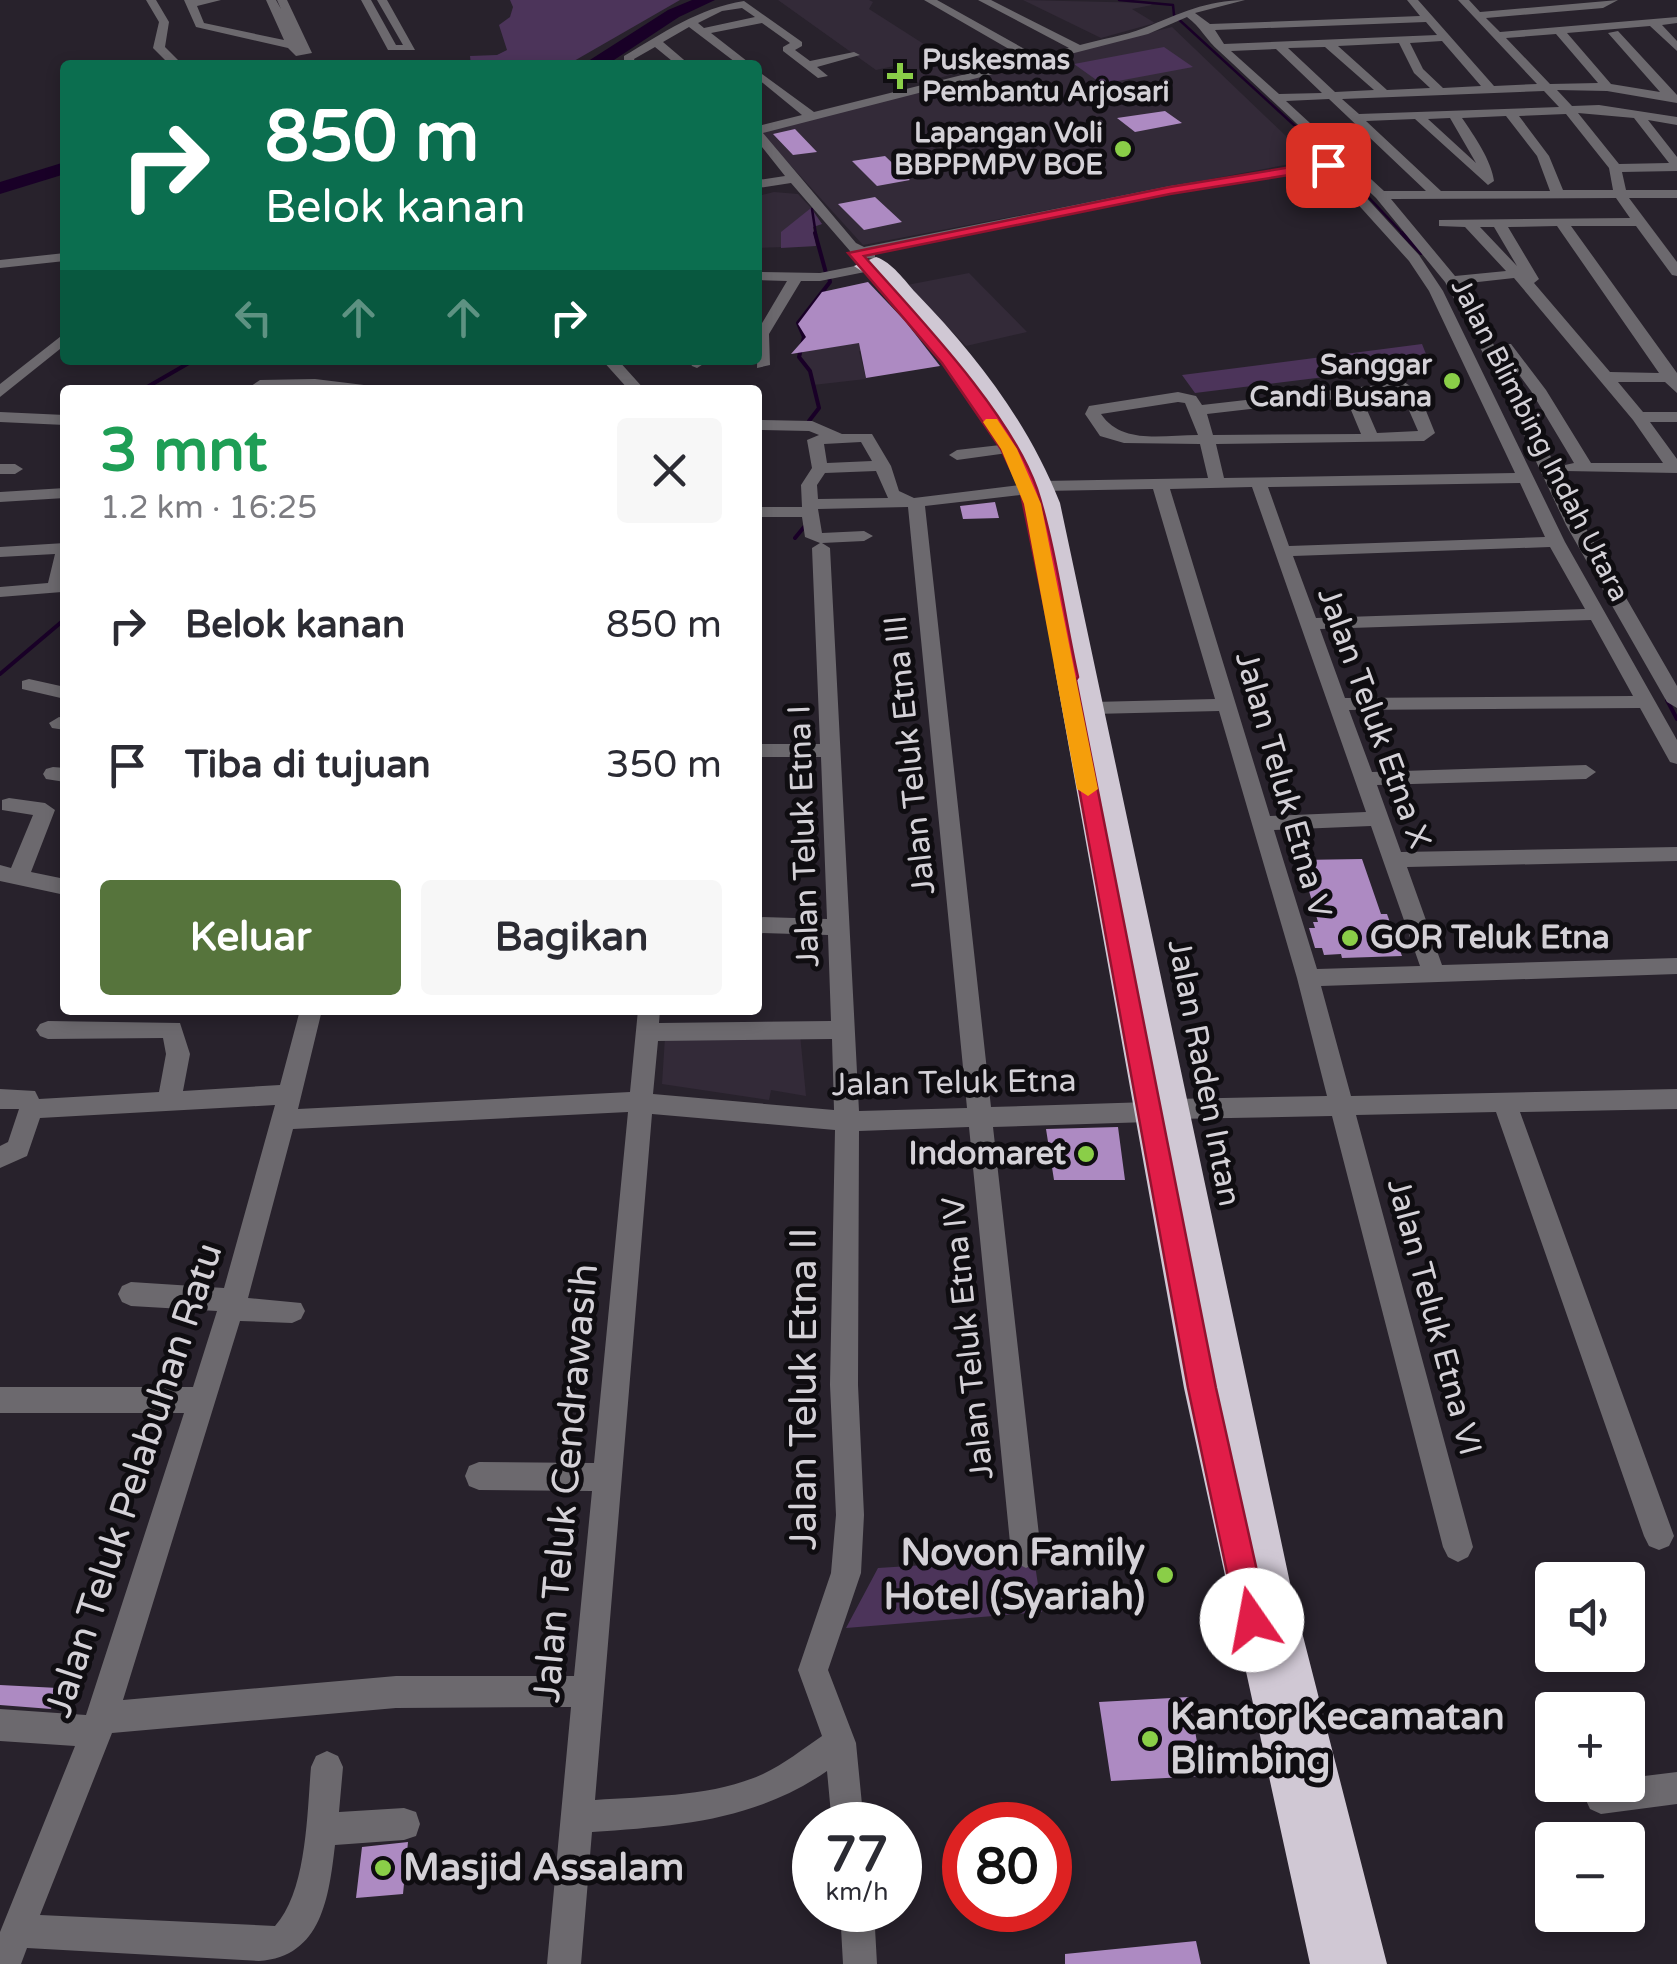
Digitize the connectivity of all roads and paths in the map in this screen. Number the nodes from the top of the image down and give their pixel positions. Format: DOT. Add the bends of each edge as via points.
graph roads {
  1 [pos="151,0"];
  2 [pos="216,0"];
  3 [pos="271,0"];
  4 [pos="282,0"];
  5 [pos="366,0"];
  6 [pos="382,0"];
  7 [pos="929,0"];
  8 [pos="982,0"];
  9 [pos="1240,0"];
  10 [pos="1412,0"];
  11 [pos="1464,0"];
  12 [pos="1584,0"];
  13 [pos="1612,0"];
  14 [pos="190,2"];
  15 [pos="1210,6"];
  16 [pos="1543,9"];
  17 [pos="283,16"];
  18 [pos="1479,16"];
  19 [pos="1177,17"];
  20 [pos="764,19"];
  21 [pos="1426,20"];
  22 [pos="1677,20"];
  23 [pos="696,25"];
  24 [pos="1228,26"];
  25 [pos="1208,27"];
  26 [pos="1659,28"];
  27 [pos="286,32"];
  28 [pos="1561,32"];
  29 [pos="1614,33"];
  30 [pos="1498,35"];
  31 [pos="1445,38"];
  32 [pos="270,40"];
  33 [pos="656,41"];
  34 [pos="1404,42"];
  35 [pos="1375,43"];
  36 [pos="1330,44"];
  37 [pos="1278,45"];
  38 [pos="1080,48"];
  39 [pos="1221,48"];
  40 [pos="1677,48"];
  41 [pos="299,51"];
  42 [pos="854,56"];
  43 [pos="172,60"];
  44 [pos="631,60"];
  45 [pos="678,60"];
  46 [pos="740,60"];
  47 [pos="1037,60"];
  48 [pos="809,65"];
  49 [pos="1418,71"];
  50 [pos="822,76"];
  51 [pos="762,77"];
  52 [pos="1607,87"];
  53 [pos="1548,88"];
  54 [pos="1491,90"];
  55 [pos="1441,92"];
  56 [pos="781,94"];
  57 [pos="1384,94"];
  58 [pos="1334,96"];
  59 [pos="762,98"];
  60 [pos="1274,98"];
  61 [pos="1673,98"];
  62 [pos="1568,109"];
  63 [pos="1508,110"];
  64 [pos="1452,112"];
  65 [pos="1636,113"];
  66 [pos="1416,114"];
  67 [pos="809,115"];
  68 [pos="1356,118"];
  69 [pos="1677,122"];
  70 [pos="762,129"];
  71 [pos="762,135"];
  72 [pos="1348,162"];
  73 [pos="1328,165"];
  74 [pos="1677,166"];
  75 [pos="1616,168"];
  76 [pos="795,178"];
  77 [pos="1488,181"];
  78 [pos="762,183"];
  79 [pos="1436,193"];
  80 [pos="1501,193"];
  81 [pos="1558,194"];
  82 [pos="1677,194"];
  83 [pos="1381,195"];
  84 [pos="1620,195"];
  85 [pos="1561,222"];
  86 [pos="1638,222"];
  87 [pos="1444,223"];
  88 [pos="1499,223"];
  89 [pos="1470,224"];
  90 [pos="60,258"];
  91 [pos="776,259"];
  92 [pos="762,263"];
  93 [pos="0,264"];
  94 [pos="869,264"];
  95 [pos="1677,272"];
  96 [pos="1514,274"];
  97 [pos="798,275"];
  98 [pos="762,276"];
  99 [pos="1452,281"];
  100 [pos="1542,300"];
  101 [pos="762,331"];
  102 [pos="60,341"];
  103 [pos="943,343"];
  104 [pos="1506,347"];
  105 [pos="614,365"];
  106 [pos="1607,377"];
  107 [pos="1675,381"];
  108 [pos="259,385"];
  109 [pos="323,385"];
  110 [pos="632,385"];
  111 [pos="0,392"];
  112 [pos="1354,399"];
  113 [pos="1198,410"];
  114 [pos="0,417"];
  115 [pos="1639,417"];
  116 [pos="1677,417"];
  117 [pos="60,420"];
  118 [pos="762,424"];
  119 [pos="836,437"];
  120 [pos="1204,441"];
  121 [pos="1009,449"];
  122 [pos="1372,455"];
  123 [pos="957,456"];
  124 [pos="884,466"];
  125 [pos="1584,467"];
  126 [pos="820,468"];
  127 [pos="1548,468"];
  128 [pos="1676,468"];
  129 [pos="1524,478"];
  130 [pos="1217,482"];
  131 [pos="1258,482"];
  132 [pos="1160,484"];
  133 [pos="1036,488"];
  134 [pos="60,493"];
  135 [pos="5,496"];
  136 [pos="914,502"];
  137 [pos="807,510"];
  138 [pos="762,512"];
  139 [pos="0,517"];
  140 [pos="864,536"];
  141 [pos="1556,542"];
  142 [pos="60,548"];
  143 [pos="821,548"];
  144 [pos="1283,551"];
  145 [pos="0,552"];
  146 [pos="60,568"];
  147 [pos="0,592"];
  148 [pos="1597,614"];
  149 [pos="1308,624"];
  150 [pos="29,685"];
  151 [pos="60,691"];
  152 [pos="1644,702"];
  153 [pos="1677,702"];
  154 [pos="1339,704"];
  155 [pos="1229,705"];
  156 [pos="1093,708"];
  157 [pos="831,750"];
  158 [pos="762,751"];
  159 [pos="1677,757"];
  160 [pos="1586,772"];
  161 [pos="1364,779"];
  162 [pos="9,805"];
  163 [pos="1379,819"];
  164 [pos="1263,823"];
  165 [pos="1677,854"];
  166 [pos="1393,860"];
  167 [pos="9,874"];
  168 [pos="60,885"];
  169 [pos="762,925"];
  170 [pos="835,927"];
  171 [pos="1677,966"];
  172 [pos="1434,973"];
  173 [pos="1308,978"];
  174 [pos="311,1015"];
  175 [pos="648,1021"];
  176 [pos="48,1030"];
  177 [pos="844,1030"];
  178 [pos="0,1099"];
  179 [pos="170,1099"];
  180 [pos="641,1102"];
  181 [pos="1505,1102"];
  182 [pos="1675,1104"];
  183 [pos="1343,1105"];
  184 [pos="288,1107"];
  185 [pos="31,1110"];
  186 [pos="1161,1110"];
  187 [pos="978,1115"];
  188 [pos="847,1121"];
  189 [pos="0,1158"];
  190 [pos="131,1294"];
  191 [pos="231,1304"];
  192 [pos="292,1311"];
  193 [pos="0,1400"];
  194 [pos="200,1400"];
  195 [pos="479,1476"];
  196 [pos="608,1477"];
  197 [pos="1660,1536"];
  198 [pos="1458,1547"];
  199 [pos="1026,1553"];
  200 [pos="587,1692"];
  201 [pos="0,1725"];
  202 [pos="99,1725"];
  203 [pos="840,1743"];
  204 [pos="327,1767"];
  205 [pos="1677,1788"];
  206 [pos="1645,1792"];
  207 [pos="846,1802"];
  208 [pos="578,1817"];
  209 [pos="404,1824"];
  210 [pos="322,1829"];
  211 [pos="19,1930"];
  212 [pos="858,1932"];
  213 [pos="4,1964"];
  214 [pos="564,1964"];
  215 [pos="860,1964"];
  216 [pos="1333,1964"];
  217 [pos="1364,1964"];
  1 -- 43 [label="street" via="164,22 159,48"];
  2 -- 14 [label="street"];
  3 -- 17 [label="street"];
  4 -- 17 [label="street"];
  5 -- 6 [label="street" via="392,48 411,48"];
  7 -- 47 [label="street"];
  8 -- 38 [label="street"];
  9 -- 15 [label="street"];
  10 -- 21 [label="street"];
  11 -- 18 [label="street"];
  12 -- 16 [label="street"];
  13 -- 16 [label="street"];
  14 -- 32 [label="street" via="200,25"];
  15 -- 19 [label="street"];
  15 -- 24 [label="street"];
  16 -- 18 [label="street"];
  17 -- 27 [label="street"];
  17 -- 41 [label="street"];
  18 -- 30 [label="street"];
  19 -- 25 [label="street"];
  19 -- 38 [label="street"];
  20 -- 23 [label="street"];
  20 -- 23 [label="street" via="740,3 712,10"];
  20 -- 48 [label="street" via="798,44 787,49"];
  21 -- 24 [label="street"];
  21 -- 31 [label="street"];
  22 -- 26 [label="street"];
  23 -- 33 [label="street"];
  23 -- 46 [label="street"];
  24 -- 25 [label="street"];
  25 -- 39 [label="street, Jalan Blimbing Indah Utara"];
  26 -- 28 [label="street"];
  26 -- 29 [label="street"];
  26 -- 40 [label="street"];
  27 -- 32 [label="street"];
  27 -- 41 [label="street"];
  28 -- 29 [label="street"];
  28 -- 30 [label="street"];
  28 -- 52 [label="street"];
  29 -- 61 [label="street"];
  30 -- 53 [label="street"];
  31 -- 34 [label="street"];
  31 -- 54 [label="street"];
  32 -- 41 [label="street"];
  33 -- 44 [label="street"];
  33 -- 45 [label="street"];
  34 -- 35 [label="street"];
  34 -- 49 [label="street"];
  35 -- 36 [label="street"];
  35 -- 49 [label="street"];
  36 -- 37 [label="street"];
  36 -- 57 [label="street"];
  37 -- 39 [label="street"];
  37 -- 58 [label="street"];
  38 -- 47 [label="street"];
  39 -- 60 [label="street, Jalan Blimbing Indah Utara"];
  42 -- 48 [label="street"];
  47 -- 67 [label="street"];
  48 -- 50 [label="street"];
  49 -- 55 [label="street"];
  51 -- 56 [label="street"];
  52 -- 53 [label="street"];
  52 -- 61 [label="street"];
  53 -- 54 [label="street"];
  53 -- 62 [label="street"];
  54 -- 55 [label="street"];
  55 -- 57 [label="street"];
  56 -- 59 [label="street"];
  56 -- 67 [label="street"];
  57 -- 58 [label="street"];
  58 -- 60 [label="street"];
  58 -- 68 [label="street"];
  60 -- 72 [label="street, Jalan Blimbing Indah Utara"];
  62 -- 63 [label="street"];
  62 -- 65 [label="street"];
  62 -- 75 [label="street"];
  63 -- 64 [label="street"];
  63 -- 81 [label="street" via="1543,156"];
  64 -- 66 [label="street"];
  64 -- 77 [label="street" via="1483,160"];
  65 -- 69 [label="street"];
  65 -- 74 [label="street"];
  66 -- 68 [label="street"];
  66 -- 77 [label="street"];
  67 -- 70 [label="street"];
  68 -- 79 [label="street"];
  71 -- 76 [label="street"];
  72 -- 73 [label="street"];
  72 -- 83 [label="street, Jalan Blimbing Indah Utara"];
  73 -- 94 [label="street" via="1170,190"];
  73 -- 129 [label="street, Jalan Blimbing Indah Utara" via="1436,291"];
  74 -- 75 [label="street"];
  75 -- 84 [label="street"];
  76 -- 78 [label="street"];
  76 -- 94 [label="street"];
  77 -- 80 [label="street"];
  79 -- 80 [label="street"];
  79 -- 83 [label="street"];
  80 -- 81 [label="street"];
  81 -- 84 [label="street"];
  82 -- 84 [label="street"];
  83 -- 99 [label="street, Jalan Blimbing Indah Utara"];
  84 -- 86 [label="street"];
  85 -- 86 [label="street"];
  85 -- 88 [label="street"];
  85 -- 107 [label="street"];
  86 -- 95 [label="street"];
  87 -- 89 [label="street"];
  88 -- 89 [label="street"];
  88 -- 100 [label="street"];
  89 -- 96 [label="street"];
  90 -- 93 [label="street"];
  91 -- 92 [label="street"];
  94 -- 97 [label="street" via="820,277"];
  94 -- 103 [label="highway, Jalan Raden Intan"];
  96 -- 99 [label="street"];
  96 -- 100 [label="street"];
  97 -- 98 [label="street"];
  97 -- 101 [label="street"];
  99 -- 127 [label="street, Jalan Blimbing Indah Utara"];
  100 -- 106 [label="street"];
  102 -- 111 [label="street"];
  103 -- 121 [label="highway, Jalan Raden Intan"];
  103 -- 133 [label="highway, Jalan Raden Intan" via="1002,415"];
  104 -- 125 [label="street"];
  105 -- 110 [label="street"];
  106 -- 107 [label="street"];
  106 -- 115 [label="street"];
  108 -- 109 [label="street"];
  112 -- 113 [label="street"];
  112 -- 122 [label="street"];
  112 -- 122 [label="street" via="1407,388 1426,433"];
  113 -- 120 [label="street"];
  113 -- 120 [label="street" via="1191,399 1178,397 1102,406 1093,414 1102,430 1119,439"];
  114 -- 117 [label="street"];
  115 -- 116 [label="street"];
  115 -- 128 [label="street"];
  118 -- 119 [label="street" via="812,426"];
  119 -- 124 [label="street" via="866,437"];
  119 -- 126 [label="street" via="814,441"];
  120 -- 122 [label="street"];
  120 -- 130 [label="street"];
  121 -- 123 [label="street"];
  121 -- 133 [label="highway, Jalan Raden Intan"];
  122 -- 129 [label="street"];
  122 -- 131 [label="street"];
  124 -- 126 [label="street"];
  124 -- 136 [label="street" via="892,494"];
  125 -- 127 [label="street"];
  125 -- 128 [label="street"];
  126 -- 137 [label="street" via="809,486"];
  127 -- 153 [label="street, Jalan Blimbing Indah Utara"];
  129 -- 141 [label="street, Jalan Blimbing Indah Utara"];
  130 -- 131 [label="street"];
  130 -- 132 [label="street"];
  131 -- 144 [label="street, Jalan Teluk Etna X"];
  132 -- 133 [label="street"];
  132 -- 155 [label="street, Jalan Teluk Etna V"];
  133 -- 136 [label="street"];
  133 -- 156 [label="highway, Jalan Raden Intan"];
  133 -- 186 [label="highway, Jalan Raden Intan" via="1065,676"];
  134 -- 135 [label="street"];
  135 -- 139 [label="street"];
  136 -- 137 [label="street"];
  136 -- 187 [label="street, Jalan Teluk Etna III"];
  137 -- 138 [label="street"];
  137 -- 140 [label="street" via="814,537"];
  141 -- 144 [label="street"];
  141 -- 148 [label="street, Jalan Blimbing Indah Utara"];
  142 -- 145 [label="street"];
  143 -- 157 [label="street, Jalan Teluk Etna I"];
  144 -- 149 [label="street, Jalan Teluk Etna X"];
  146 -- 147 [label="street" via="55,589"];
  148 -- 149 [label="street"];
  148 -- 152 [label="street, Jalan Blimbing Indah Utara"];
  149 -- 154 [label="street, Jalan Teluk Etna X"];
  150 -- 151 [label="street"];
  152 -- 154 [label="street"];
  152 -- 159 [label="street, Jalan Blimbing Indah Utara"];
  154 -- 161 [label="street, Jalan Teluk Etna X"];
  155 -- 156 [label="street"];
  155 -- 164 [label="street, Jalan Teluk Etna V"];
  156 -- 186 [label="highway, Jalan Raden Intan"];
  157 -- 158 [label="street"];
  157 -- 170 [label="street, Jalan Teluk Etna I"];
  160 -- 161 [label="street"];
  161 -- 163 [label="street, Jalan Teluk Etna X"];
  162 -- 167 [label="street" via="45,810"];
  163 -- 164 [label="street"];
  163 -- 166 [label="street, Jalan Teluk Etna X"];
  164 -- 173 [label="street, Jalan Teluk Etna V"];
  165 -- 166 [label="street"];
  166 -- 172 [label="street, Jalan Teluk Etna X"];
  167 -- 168 [label="street"];
  169 -- 170 [label="street"];
  170 -- 177 [label="street, Jalan Teluk Etna I"];
  171 -- 172 [label="street"];
  172 -- 173 [label="street"];
  173 -- 183 [label="street, Jalan Teluk Etna V"];
  174 -- 184 [label="street, Jalan Teluk Pelabuhan Ratu"];
  175 -- 177 [label="street"];
  175 -- 180 [label="street, Jalan Teluk Cendrawasih"];
  176 -- 179 [label="street" via="172,1030 178,1054"];
  177 -- 188 [label="street, Jalan Teluk Etna I"];
  178 -- 185 [label="street" via="27,1098"];
  179 -- 184 [label="street, Jalan Teluk Etna"];
  179 -- 185 [label="street, Jalan Teluk Etna"];
  180 -- 184 [label="street, Jalan Teluk Etna"];
  180 -- 188 [label="street, Jalan Teluk Etna"];
  180 -- 196 [label="street, Jalan Teluk Cendrawasih"];
  181 -- 182 [label="street, Jalan Teluk Etna"];
  181 -- 183 [label="street, Jalan Teluk Etna"];
  181 -- 197 [label="street"];
  183 -- 186 [label="street, Jalan Teluk Etna"];
  183 -- 198 [label="street, Jalan Teluk Etna VI"];
  184 -- 191 [label="street, Jalan Teluk Pelabuhan Ratu"];
  185 -- 189 [label="street" via="18,1148"];
  186 -- 187 [label="street, Jalan Teluk Etna"];
  186 -- 216 [label="highway, Jalan Raden Intan" via="1202,1388"];
  186 -- 217 [label="highway, Jalan Raden Intan"];
  187 -- 188 [label="street, Jalan Teluk Etna"];
  187 -- 199 [label="street, Jalan Teluk Etna IV"];
  188 -- 203 [label="street, Jalan Teluk Etna II" via="844,1385 850,1514 846,1574 813,1670"];
  190 -- 191 [label="street"];
  191 -- 192 [label="street"];
  191 -- 194 [label="street, Jalan Teluk Pelabuhan Ratu"];
  193 -- 194 [label="street"];
  194 -- 202 [label="street, Jalan Teluk Pelabuhan Ratu"];
  195 -- 196 [label="street"];
  196 -- 200 [label="street, Jalan Teluk Cendrawasih"];
  200 -- 202 [label="street" via="396,1692"];
  200 -- 208 [label="street, Jalan Teluk Cendrawasih"];
  201 -- 202 [label="street"];
  202 -- 211 [label="street, Jalan Teluk Pelabuhan Ratu"];
  203 -- 207 [label="street, Jalan Teluk Etna II"];
  203 -- 208 [label="street" via="752,1794"];
  204 -- 210 [label="street"];
  205 -- 206 [label="street"];
  208 -- 214 [label="street, Jalan Teluk Cendrawasih"];
  209 -- 210 [label="street"];
  210 -- 211 [label="street" via="302,1914 294,1932 279,1942"];
  211 -- 213 [label="street, Jalan Teluk Pelabuhan Ratu"];
  212 -- 215 [label="street"];
}
